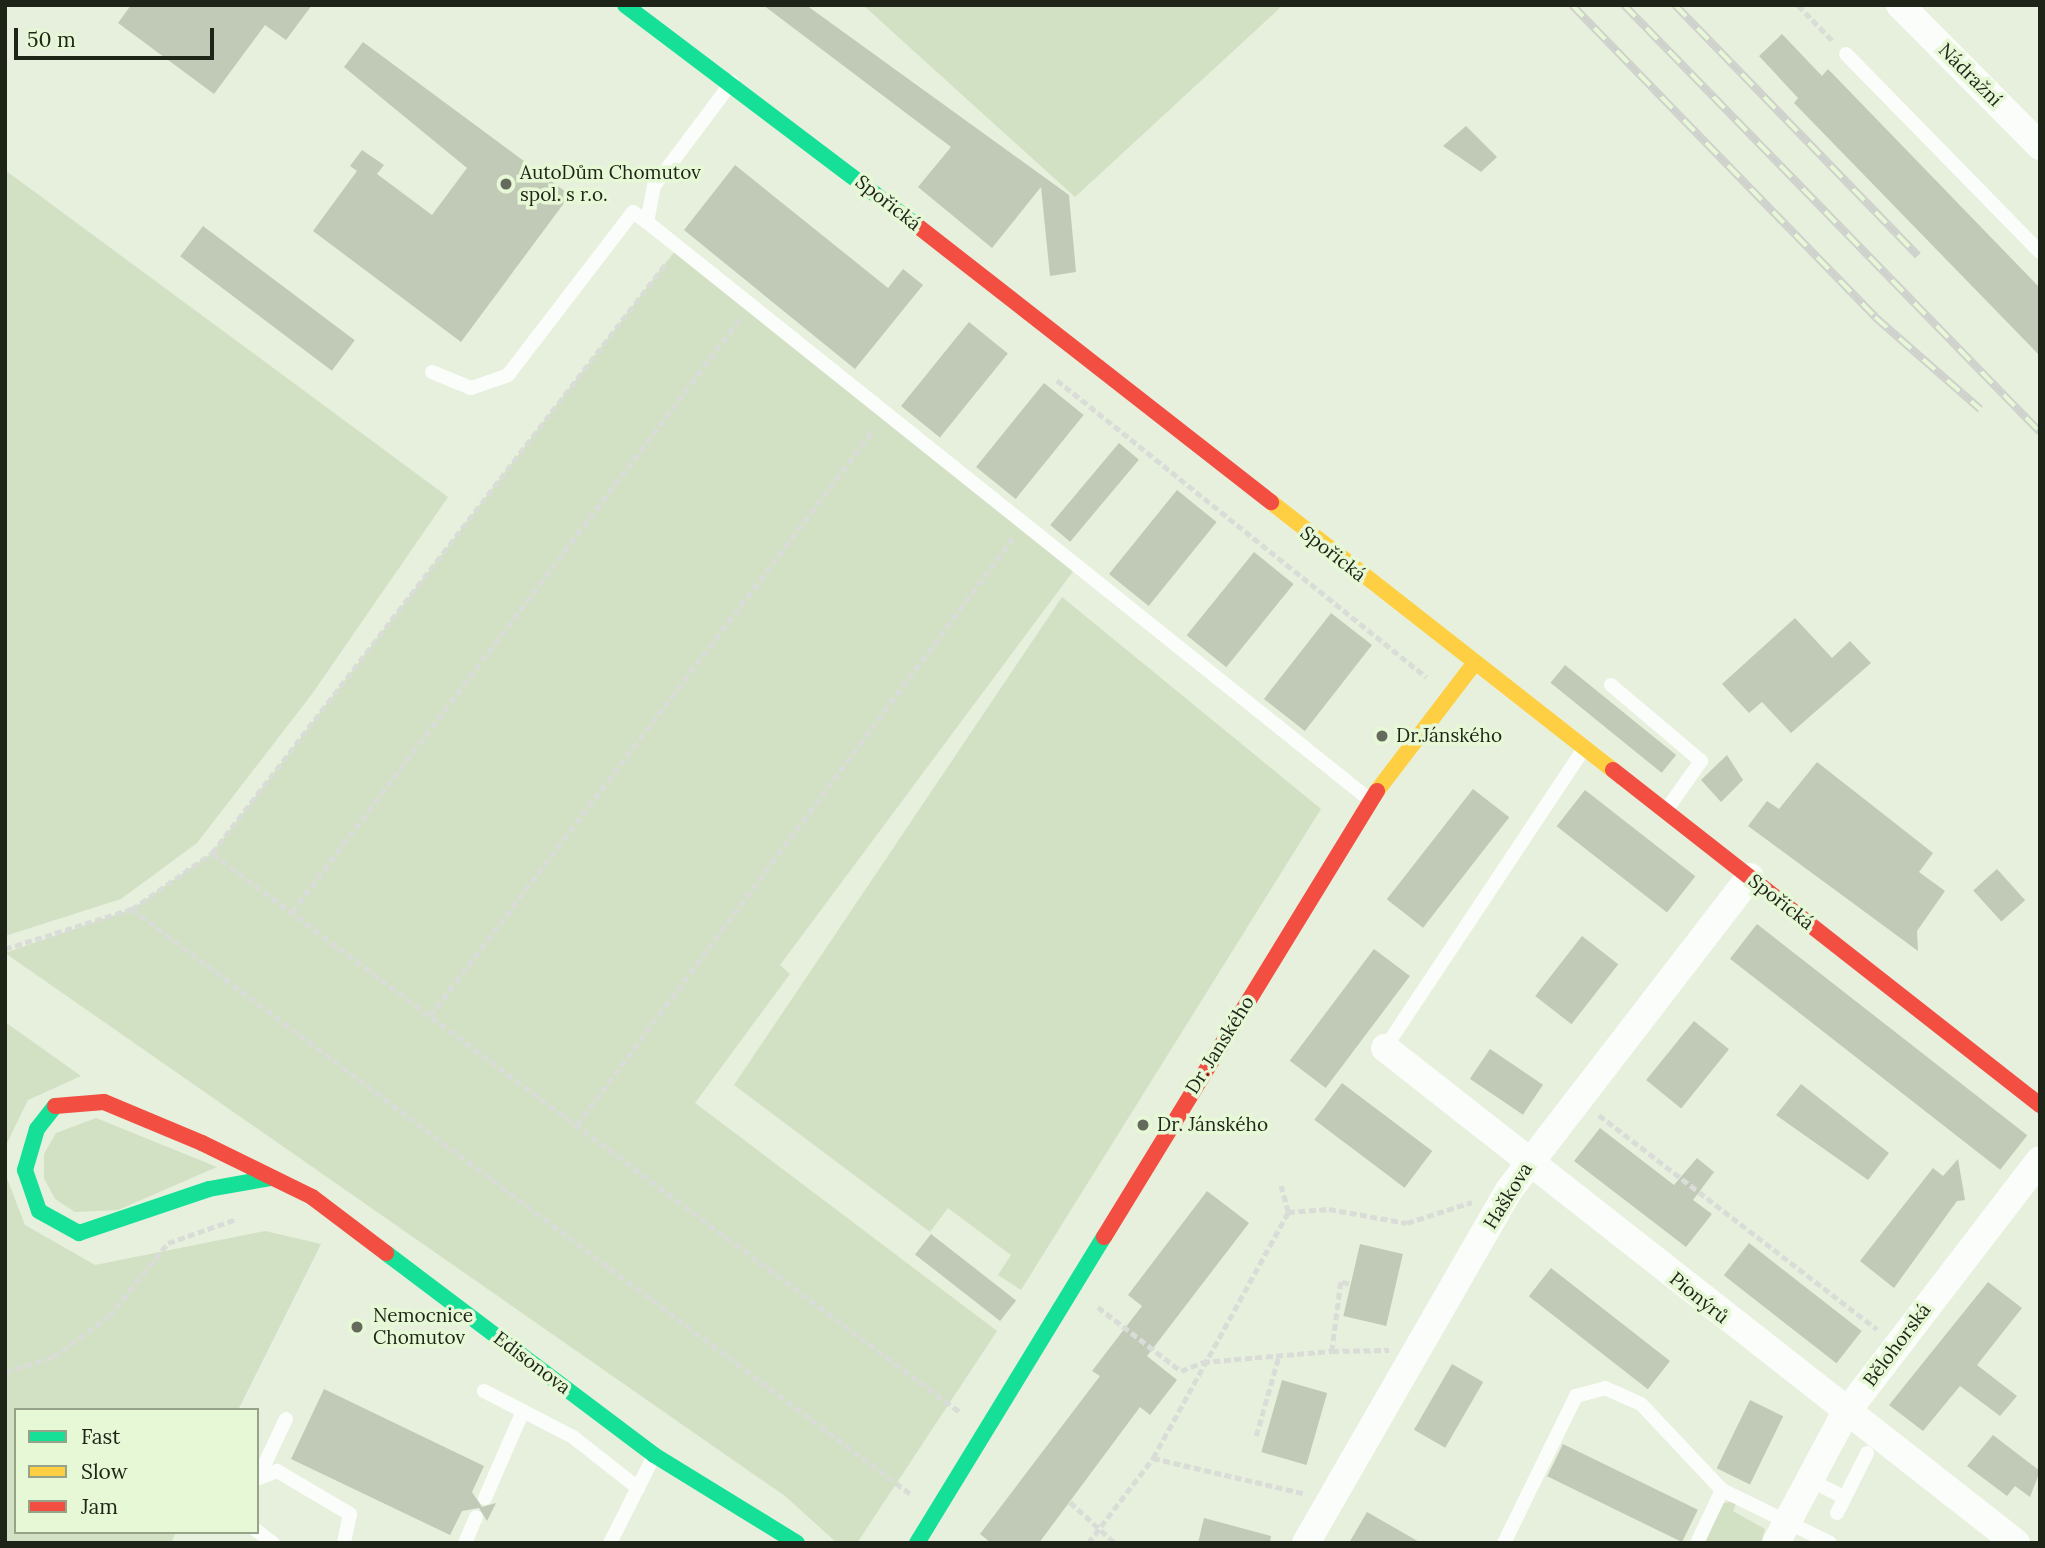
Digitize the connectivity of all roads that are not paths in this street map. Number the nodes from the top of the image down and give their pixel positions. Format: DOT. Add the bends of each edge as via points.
graph roads {
  1 [pos="625,5"];
  2 [pos="1900,5"];
  3 [pos="1846,54"];
  4 [pos="733,81"];
  5 [pos="2040,146"];
  6 [pos="647,222"];
  7 [pos="2040,251"];
  8 [pos="432,372"];
  9 [pos="1473,664"];
  10 [pos="1611,685"];
  11 [pos="1586,746"];
  12 [pos="1371,801"];
  13 [pos="1666,810"];
  14 [pos="1750,877"];
  15 [pos="1385,1048"];
  16 [pos="2040,1105"];
  17 [pos="2040,1160"];
  18 [pos="1528,1162"];
  19 [pos="270,1178"];
  20 [pos="484,1391"];
  21 [pos="523,1411"];
  22 [pos="1844,1414"];
  23 [pos="286,1419"];
  24 [pos="1867,1453"];
  25 [pos="654,1455"];
  26 [pos="259,1476"];
  27 [pos="259,1478"];
  28 [pos="1812,1481"];
  29 [pos="638,1488"];
  30 [pos="1723,1490"];
  31 [pos="1842,1496"];
  32 [pos="485,1498"];
  33 [pos="1838,1513"];
  34 [pos="476,1517"];
  35 [pos="1782,1531"];
  36 [pos="344,1543"];
  37 [pos="465,1543"];
  38 [pos="610,1543"];
  39 [pos="797,1543"];
  40 [pos="917,1543"];
  41 [pos="1306,1543"];
  42 [pos="1504,1543"];
  43 [pos="1697,1543"];
  44 [pos="1830,1543"];
  45 [pos="2016,1543"];
  1 -- 4 [label="street, Spořická"];
  2 -- 5 [label="street, Nádražní"];
  3 -- 7 [label="lane"];
  4 -- 6 [label="lane" via="654,186"];
  4 -- 9 [label="street, Spořická"];
  6 -- 8 [label="lane" via="633,212 508,375 471,388"];
  6 -- 12 [label="lane"];
  9 -- 11 [label="street, Spořická"];
  9 -- 12 [label="street, Dr. Janského"];
  10 -- 13 [label="lane" via="1700,761"];
  11 -- 13 [label="street, Spořická"];
  11 -- 15 [label="lane"];
  12 -- 40 [label="street, Dr. Janského"];
  13 -- 14 [label="street, Spořická"];
  14 -- 16 [label="street, Spořická"];
  14 -- 18 [label="street, Haškova"];
  15 -- 18 [label="street, Pionýrů"];
  17 -- 22 [label="street, Bělohorská"];
  18 -- 22 [label="street, Pionýrů"];
  18 -- 41 [label="street, Haškova"];
  19 -- 19 [label="street, Edisonova" via="104,1102 56,1104 37,1129 24,1170 40,1212 79,1233 209,1189"];
  19 -- 25 [label="street, Edisonova" via="312,1197"];
  20 -- 21 [label="lane"];
  21 -- 29 [label="lane" via="573,1437"];
  21 -- 32 [label="lane"];
  22 -- 28 [label="street, Bělohorská"];
  22 -- 45 [label="street, Pionýrů"];
  23 -- 26 [label="lane"];
  24 -- 31 [label="lane"];
  25 -- 29 [label="lane"];
  25 -- 39 [label="street, Edisonova"];
  27 -- 36 [label="lane" via="276,1471 350,1514"];
  28 -- 31 [label="lane"];
  28 -- 35 [label="street, Bělohorská"];
  29 -- 38 [label="lane"];
  30 -- 35 [label="lane"];
  30 -- 42 [label="lane" via="1642,1404 1605,1388 1576,1396"];
  30 -- 43 [label="lane"];
  31 -- 33 [label="lane"];
  34 -- 37 [label="lane"];
  35 -- 44 [label="lane"];
}
